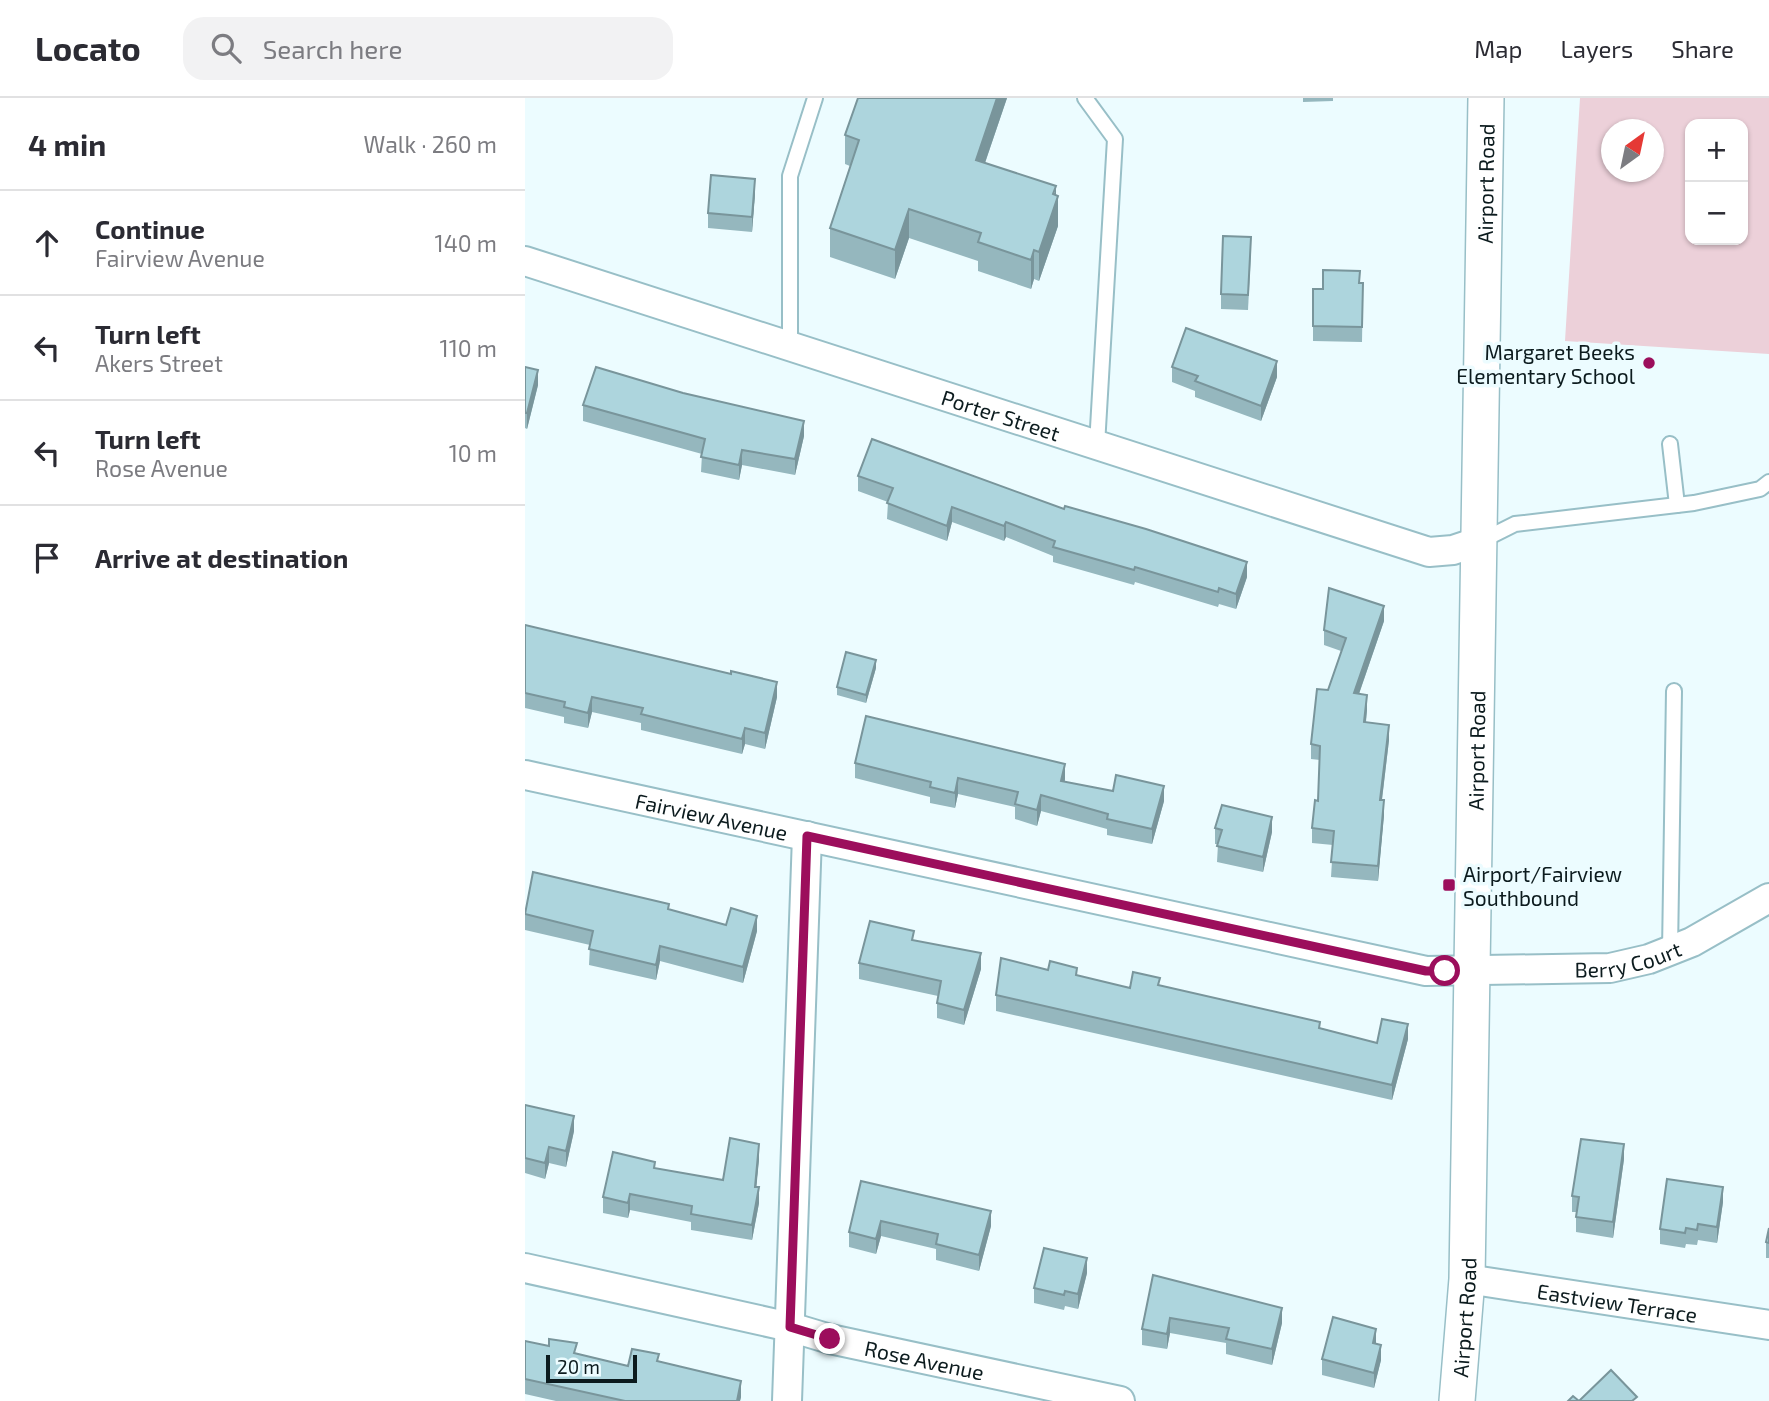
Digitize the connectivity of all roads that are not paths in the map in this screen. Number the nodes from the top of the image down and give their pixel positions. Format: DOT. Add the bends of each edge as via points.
graph roads {
  1 [pos="815,98"];
  2 [pos="1085,98"];
  3 [pos="1486,98"];
  4 [pos="525,261"];
  5 [pos="790,346"];
  6 [pos="1670,444"];
  7 [pos="1097,445"];
  8 [pos="1769,482"];
  9 [pos="1677,505"];
  10 [pos="1480,541"];
  11 [pos="1674,691"];
  12 [pos="525,775"];
  13 [pos="807,836"];
  14 [pos="1769,898"];
  15 [pos="1670,951"];
  16 [pos="1472,971"];
  17 [pos="525,1268"];
  18 [pos="1467,1279"];
  19 [pos="1769,1325"];
  20 [pos="790,1327"];
  21 [pos="787,1401"];
  22 [pos="1120,1401"];
  23 [pos="1457,1401"];
  1 -- 5 [label="lane" via="790,176"];
  2 -- 7 [label="lane" via="1115,139"];
  3 -- 10 [label="street, Airport Road"];
  4 -- 5 [label="street, Porter Street"];
  5 -- 7 [label="street, Porter Street"];
  6 -- 9 [label="lane"];
  7 -- 10 [label="street, Porter Street" via="1429,552"];
  8 -- 9 [label="lane" via="1760,489"];
  9 -- 10 [label="lane" via="1515,524"];
  10 -- 16 [label="street, Airport Road"];
  11 -- 15 [label="lane"];
  12 -- 13 [label="street, Fairview Avenue"];
  13 -- 16 [label="street, Fairview Avenue" via="1426,971"];
  13 -- 20 [label="street"];
  14 -- 15 [label="street, Berry Court"];
  15 -- 16 [label="street, Berry Court" via="1610,968"];
  16 -- 18 [label="street, Airport Road"];
  17 -- 20 [label="street, Rose Avenue"];
  18 -- 19 [label="street, Eastview Terrace"];
  18 -- 23 [label="street, Airport Road"];
  20 -- 21 [label="street"];
  20 -- 22 [label="street, Rose Avenue"];
}
